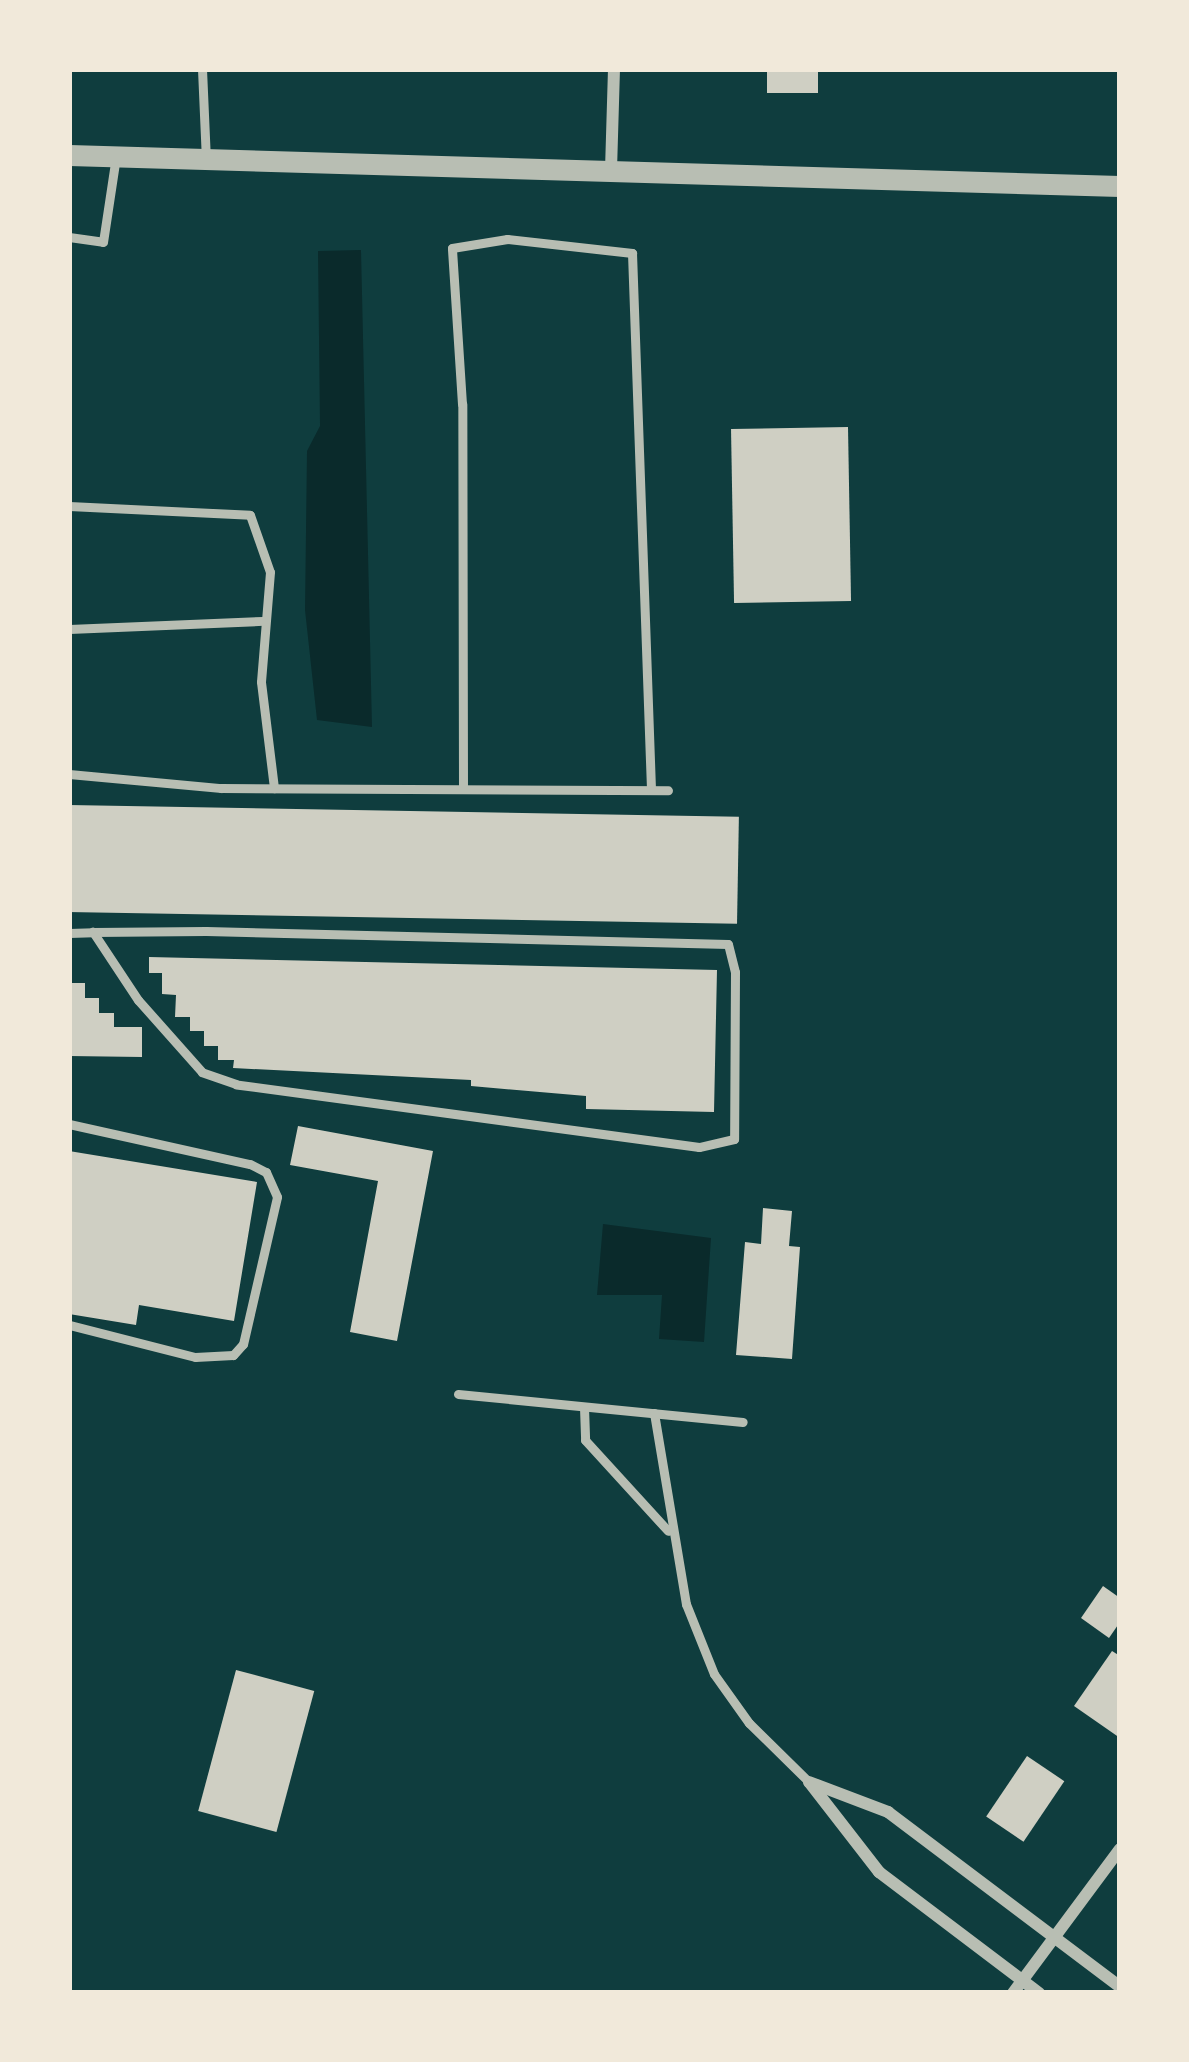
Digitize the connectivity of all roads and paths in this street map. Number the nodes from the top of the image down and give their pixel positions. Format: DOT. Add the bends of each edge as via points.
graph roads {
  1 [pos="202,69"];
  2 [pos="614,69"];
  3 [pos="69,155"];
  4 [pos="116,156"];
  5 [pos="206,159"];
  6 [pos="611,170"];
  7 [pos="1120,185"];
  8 [pos="69,236"];
  9 [pos="69,506"];
  10 [pos="263,621"];
  11 [pos="69,629"];
  12 [pos="69,774"];
  13 [pos="274,788"];
  14 [pos="463,789"];
  15 [pos="651,790"];
  16 [pos="668,790"];
  17 [pos="93,932"];
  18 [pos="69,933"];
  19 [pos="69,1124"];
  20 [pos="69,1325"];
  21 [pos="458,1394"];
  22 [pos="584,1406"];
  23 [pos="654,1413"];
  24 [pos="743,1422"];
  25 [pos="671,1534"];
  26 [pos="809,1782"];
  27 [pos="1120,1850"];
  28 [pos="1053,1935"];
  29 [pos="1022,1980"];
  30 [pos="1120,1987"];
  31 [pos="1013,1993"];
  32 [pos="1039,1993"];
  1 -- 5 [label="lane"];
  2 -- 6 [label="street"];
  3 -- 4 [label="street"];
  4 -- 5 [label="street"];
  4 -- 8 [label="lane" via="103,242"];
  5 -- 6 [label="street"];
  6 -- 7 [label="street"];
  9 -- 10 [label="lane" via="250,515 270,572"];
  10 -- 11 [label="lane"];
  10 -- 13 [label="lane" via="261,682"];
  12 -- 13 [label="lane"];
  13 -- 14 [label="lane"];
  14 -- 15 [label="lane"];
  14 -- 15 [label="lane" via="462,404 452,248 507,238 632,253"];
  15 -- 16 [label="lane"];
  17 -- 17 [label="lane" via="728,944 735,972 734,1139 699,1147 236,1084 202,1072 138,1000"];
  17 -- 18 [label="lane"];
  19 -- 20 [label="lane" via="250,1164 266,1172 277,1197 243,1344 232,1355 195,1357"];
  21 -- 22 [label="lane"];
  22 -- 23 [label="lane"];
  22 -- 25 [label="lane" via="585,1440"];
  23 -- 24 [label="lane"];
  23 -- 25 [label="lane"];
  25 -- 26 [label="lane" via="686,1604 714,1674 749,1723"];
  26 -- 28 [label="street" via="888,1811"];
  26 -- 29 [label="street" via="878,1872"];
  27 -- 28 [label="street"];
  28 -- 29 [label="street"];
  28 -- 30 [label="street"];
  29 -- 31 [label="street"];
  29 -- 32 [label="street"];
}
